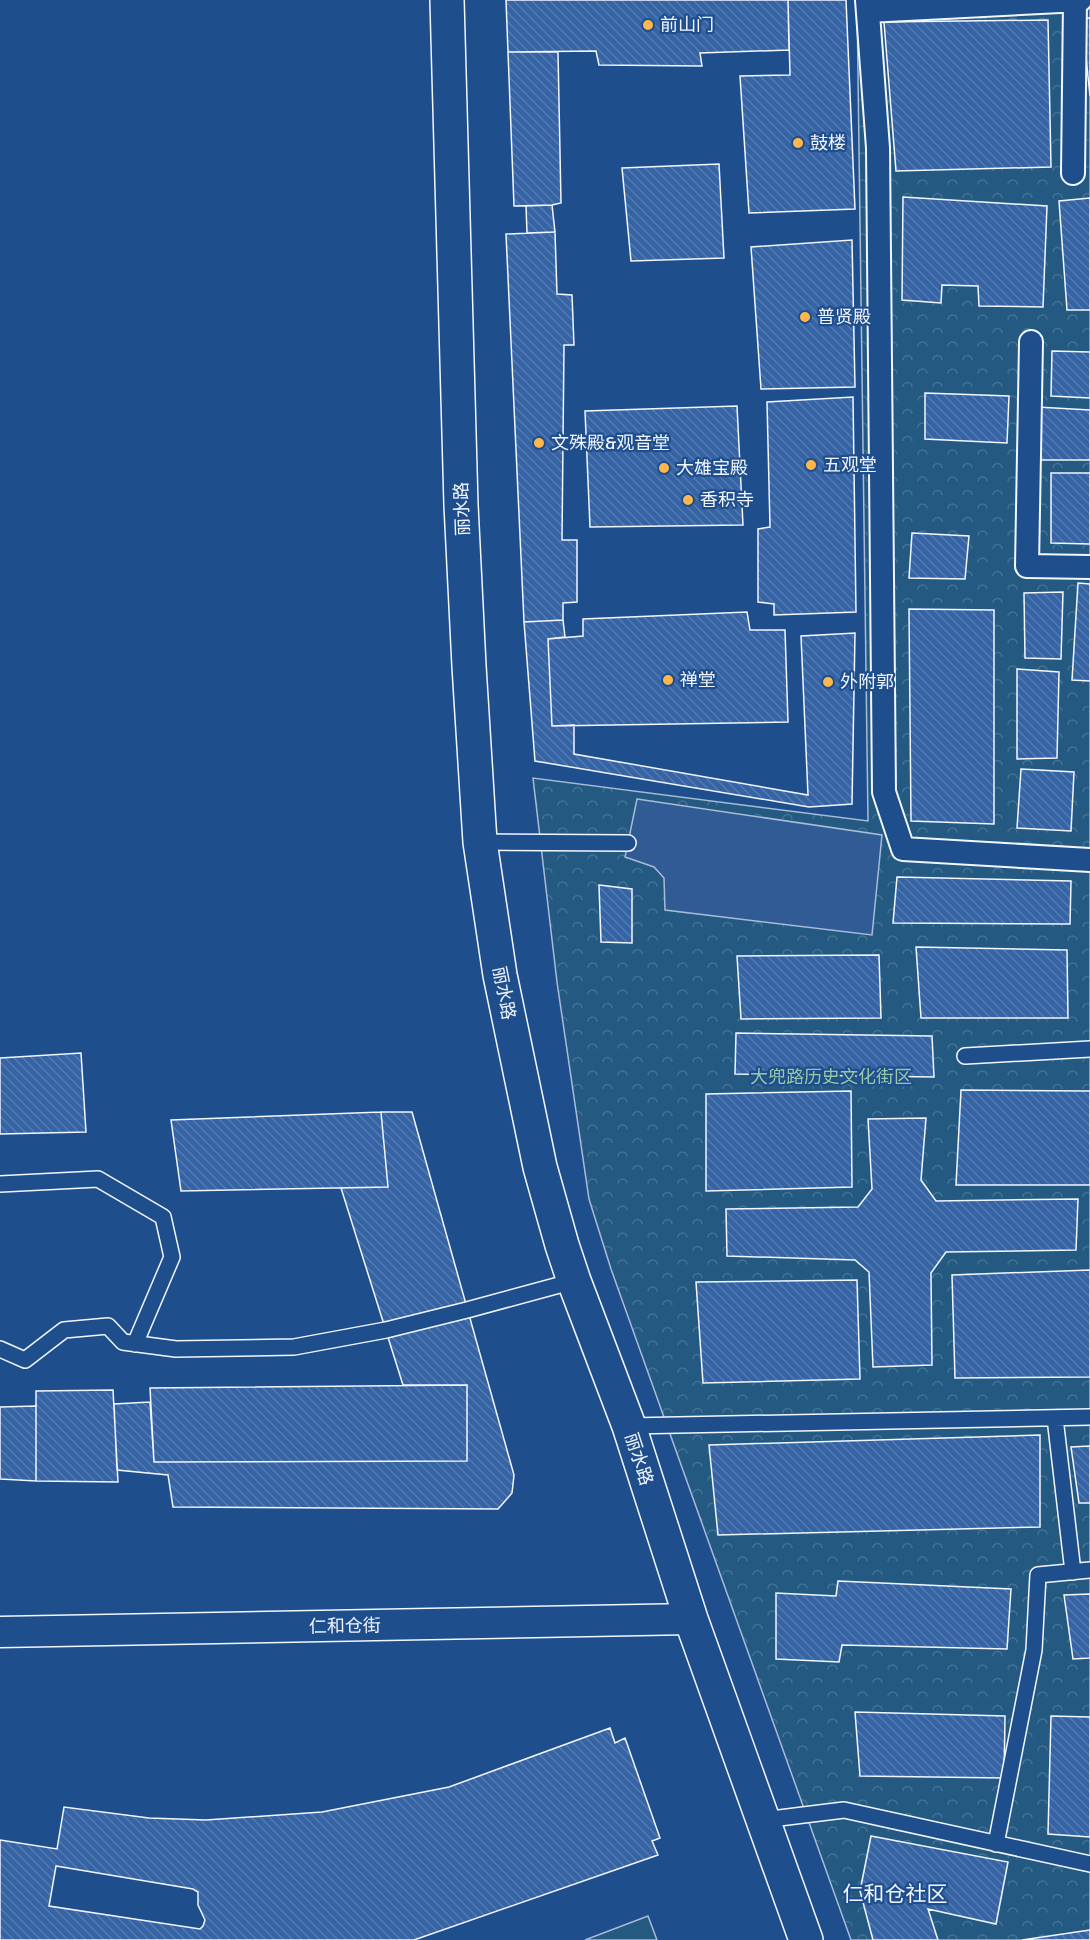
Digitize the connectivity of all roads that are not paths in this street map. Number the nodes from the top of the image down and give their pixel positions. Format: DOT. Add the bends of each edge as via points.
graph roads {
  1 [pos="447,0"];
  2 [pos="1077,1"];
  3 [pos="867,6"];
  4 [pos="1073,173"];
  5 [pos="1031,342"];
  6 [pos="1090,567"];
  7 [pos="480,842"];
  8 [pos="628,843"];
  9 [pos="1090,860"];
  10 [pos="1090,1049"];
  11 [pos="965,1056"];
  12 [pos="0,1184"];
  13 [pos="574,1281"];
  14 [pos="135,1344"];
  15 [pos="0,1349"];
  16 [pos="1090,1417"];
  17 [pos="1055,1418"];
  18 [pos="629,1426"];
  19 [pos="1090,1570"];
  20 [pos="1073,1572"];
  21 [pos="691,1619"];
  22 [pos="0,1632"];
  23 [pos="763,1820"];
  24 [pos="996,1844"];
  25 [pos="1090,1864"];
  26 [pos="806,1940"];
  1 -- 7 [label="street, 丽水路" via="461,505"];
  2 -- 3 [label="street"];
  2 -- 4 [label="street"];
  3 -- 9 [label="street" via="878,148 884,792 903,849"];
  5 -- 6 [label="street" via="1027,566"];
  7 -- 8 [label="lane"];
  7 -- 13 [label="street, 丽水路" via="518,1070 540,1167"];
  10 -- 11 [label="lane"];
  12 -- 14 [label="lane" via="98,1179 164,1217 172,1257"];
  13 -- 14 [label="lane" via="386,1330 294,1347 176,1349"];
  13 -- 18 [label="street, 丽水路"];
  14 -- 15 [label="lane" via="123,1342 108,1326 64,1330 24,1360"];
  16 -- 17 [label="lane"];
  17 -- 18 [label="lane"];
  17 -- 20 [label="lane"];
  18 -- 21 [label="street, 丽水路"];
  19 -- 20 [label="lane"];
  20 -- 24 [label="lane" via="1038,1575 1034,1650"];
  21 -- 22 [label="street, 仁和仓街"];
  21 -- 23 [label="street, 丽水路"];
  23 -- 24 [label="lane" via="844,1810"];
  23 -- 26 [label="street, 丽水路"];
  24 -- 25 [label="lane"];
}
